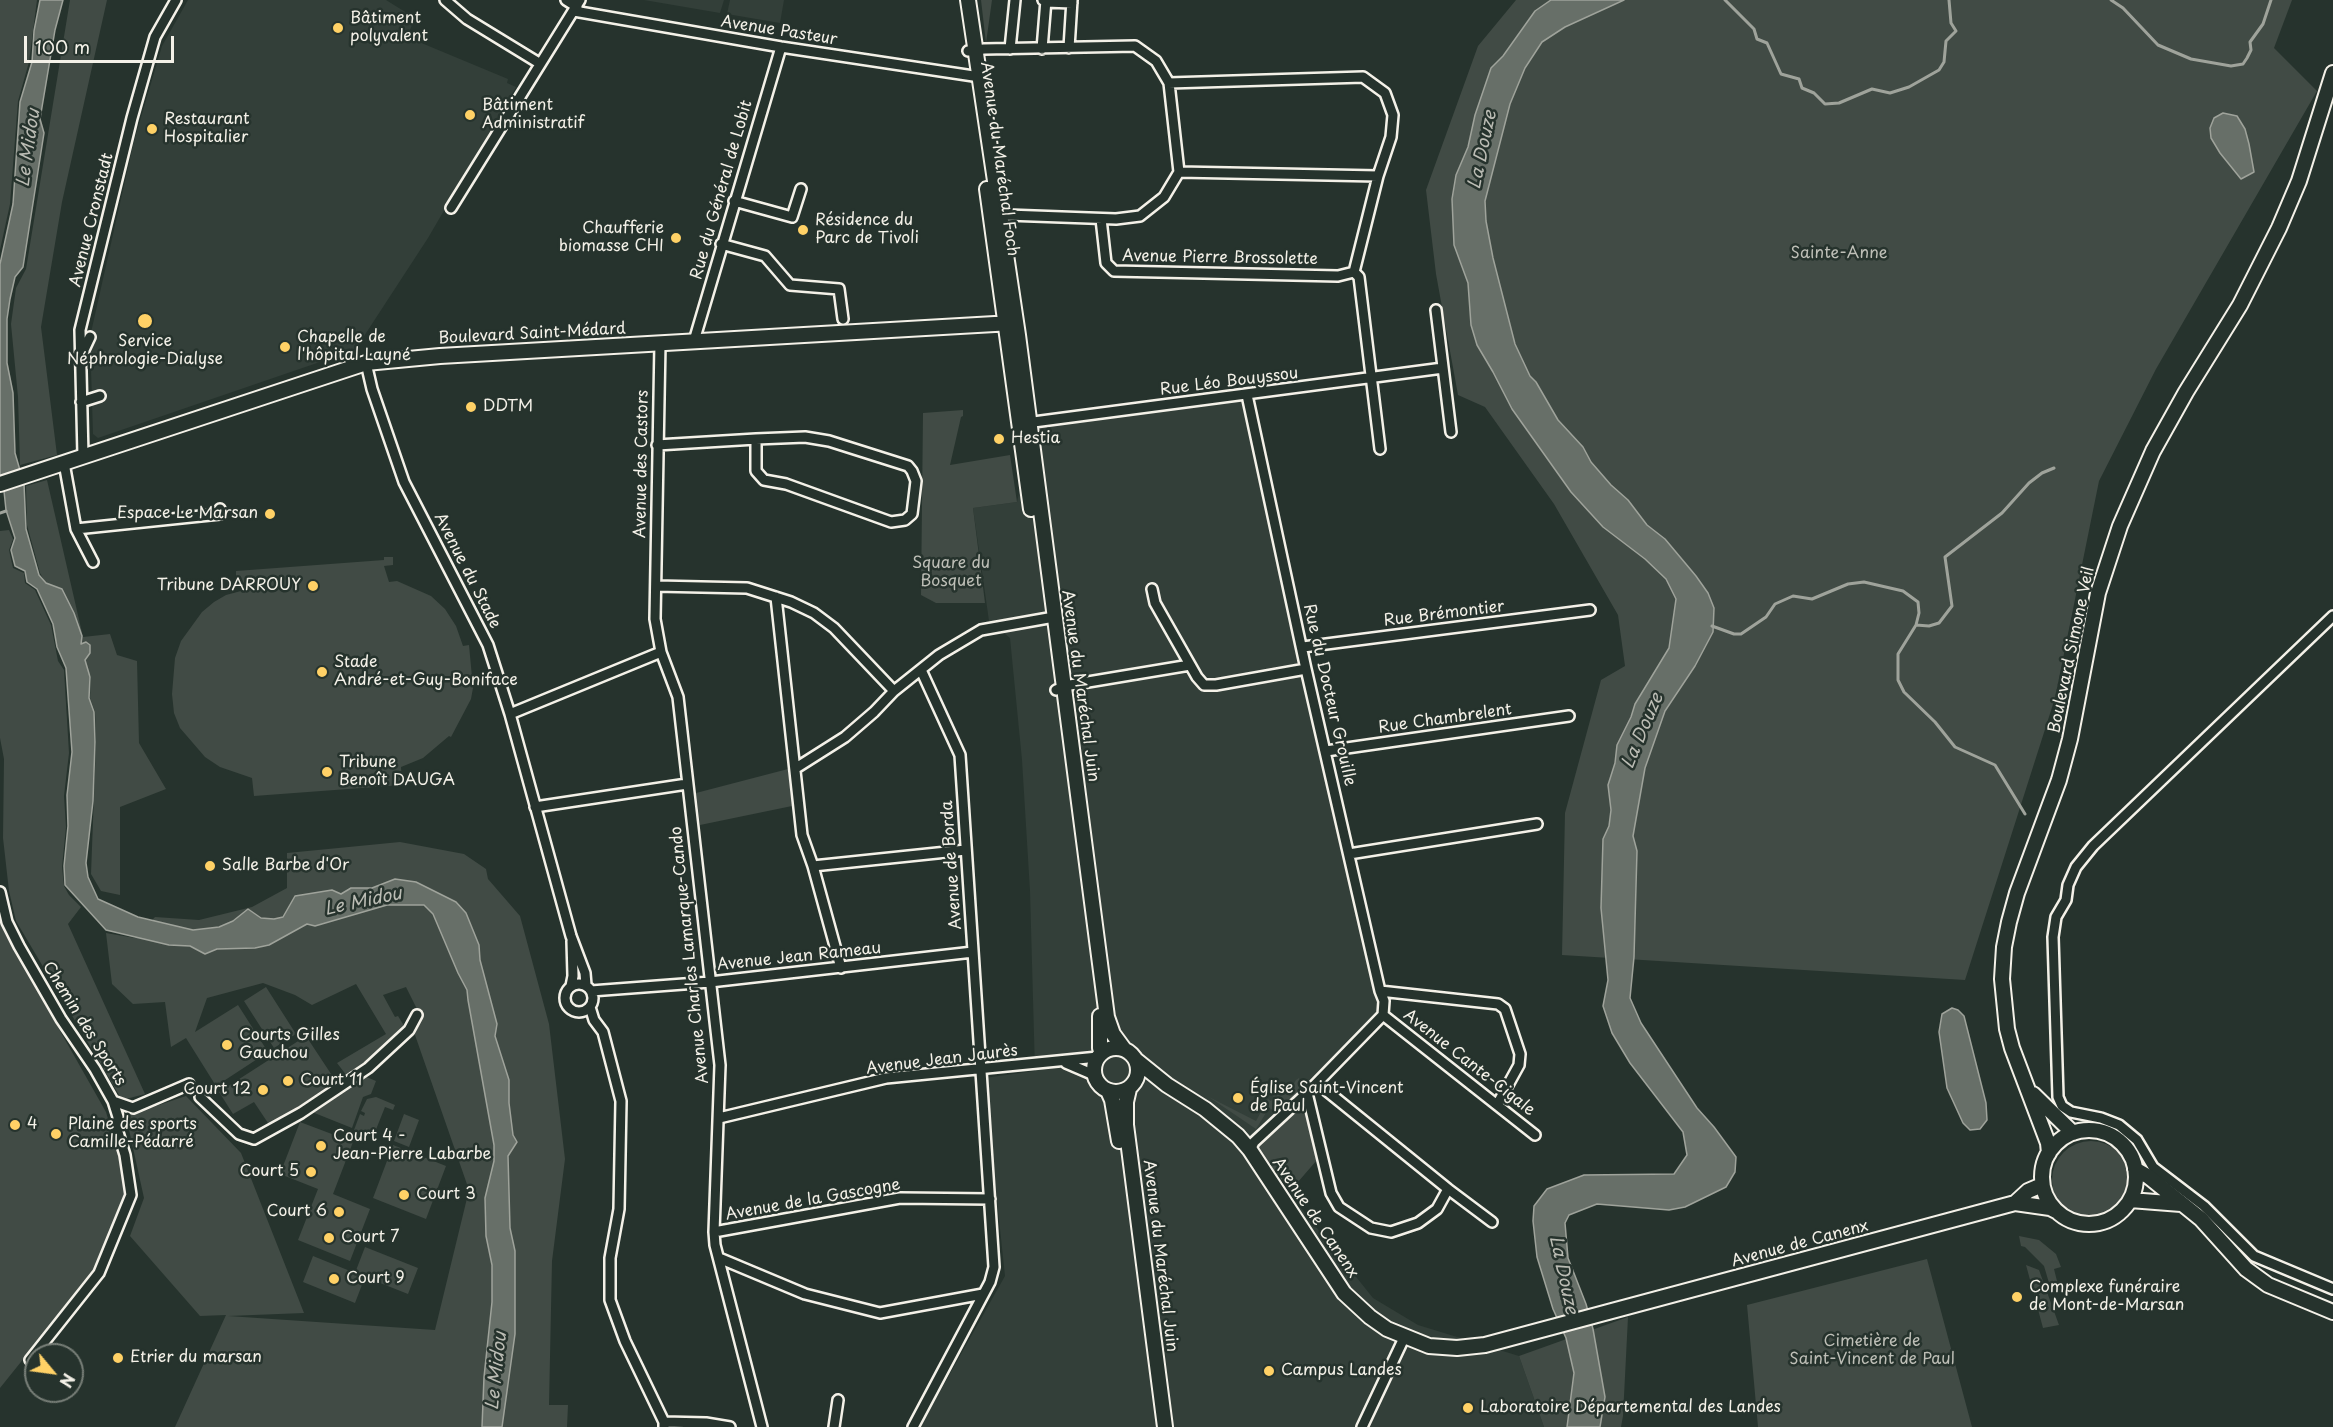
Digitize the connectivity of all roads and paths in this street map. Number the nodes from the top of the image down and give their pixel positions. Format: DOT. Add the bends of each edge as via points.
graph roads {
  1 [pos="176,0"];
  2 [pos="445,0"];
  3 [pos="566,0"];
  4 [pos="961,0"];
  5 [pos="968,0"];
  6 [pos="1015,0"];
  7 [pos="1045,1"];
  8 [pos="1072,1"];
  9 [pos="577,6"];
  10 [pos="781,47"];
  11 [pos="1069,48"];
  12 [pos="1010,49"];
  13 [pos="1042,49"];
  14 [pos="972,51"];
  15 [pos="539,63"];
  16 [pos="2333,74"];
  17 [pos="976,77"];
  18 [pos="1169,83"];
  19 [pos="1179,172"];
  20 [pos="1378,176"];
  21 [pos="801,189"];
  22 [pos="734,201"];
  23 [pos="451,208"];
  24 [pos="995,217"];
  25 [pos="1101,219"];
  26 [pos="721,244"];
  27 [pos="1354,272"];
  28 [pos="1436,310"];
  29 [pos="843,319"];
  30 [pos="1010,323"];
  31 [pos="90,337"];
  32 [pos="694,341"];
  33 [pos="660,343"];
  34 [pos="80,359"];
  35 [pos="366,363"];
  36 [pos="1443,368"];
  37 [pos="1371,378"];
  38 [pos="1247,395"];
  39 [pos="100,396"];
  40 [pos="81,402"];
  41 [pos="1024,423"];
  42 [pos="1451,432"];
  43 [pos="756,440"];
  44 [pos="657,445"];
  45 [pos="1380,449"];
  46 [pos="83,456"];
  47 [pos="64,463"];
  48 [pos="0,484"];
  49 [pos="220,509"];
  50 [pos="76,529"];
  51 [pos="93,561"];
  52 [pos="656,586"];
  53 [pos="1152,589"];
  54 [pos="776,597"];
  55 [pos="1590,610"];
  56 [pos="2333,616"];
  57 [pos="1050,618"];
  58 [pos="1303,647"];
  59 [pos="661,652"];
  60 [pos="1190,665"];
  61 [pos="1306,669"];
  62 [pos="921,670"];
  63 [pos="1060,689"];
  64 [pos="894,691"];
  65 [pos="510,714"];
  66 [pos="1569,716"];
  67 [pos="1326,751"];
  68 [pos="796,768"];
  69 [pos="687,784"];
  70 [pos="535,807"];
  71 [pos="1537,824"];
  72 [pos="966,850"];
  73 [pos="1349,854"];
  74 [pos="813,866"];
  75 [pos="0,892"];
  76 [pos="572,936"];
  77 [pos="973,952"];
  78 [pos="842,968"];
  79 [pos="710,982"];
  80 [pos="571,986"];
  81 [pos="589,988"];
  82 [pos="1380,991"];
  83 [pos="590,1007"];
  84 [pos="417,1015"];
  85 [pos="1383,1015"];
  86 [pos="1124,1049"];
  87 [pos="1100,1055"];
  88 [pos="1136,1060"];
  89 [pos="1064,1062"];
  90 [pos="980,1068"];
  91 [pos="1094,1075"];
  92 [pos="1317,1083"];
  93 [pos="189,1084"];
  94 [pos="1167,1085"];
  95 [pos="1131,1087"];
  96 [pos="2029,1090"];
  97 [pos="1108,1091"];
  98 [pos="1307,1093"];
  99 [pos="200,1097"];
  100 [pos="113,1101"];
  101 [pos="1497,1105"];
  102 [pos="719,1118"];
  103 [pos="2073,1133"];
  104 [pos="1535,1135"];
  105 [pos="1250,1150"];
  106 [pos="2049,1152"];
  107 [pos="2135,1169"];
  108 [pos="2042,1185"];
  109 [pos="1448,1190"];
  110 [pos="990,1199"];
  111 [pos="2130,1200"];
  112 [pos="2016,1203"];
  113 [pos="2181,1204"];
  114 [pos="2056,1211"];
  115 [pos="1492,1222"];
  116 [pos="714,1232"];
  117 [pos="719,1258"];
  118 [pos="2333,1289"];
  119 [pos="983,1294"];
  120 [pos="2333,1312"];
  121 [pos="1404,1338"];
  122 [pos="43,1343"];
  123 [pos="838,1400"];
  124 [pos="664,1424"];
  125 [pos="730,1427"];
  126 [pos="762,1427"];
  127 [pos="834,1427"];
  128 [pos="913,1427"];
  129 [pos="1157,1427"];
  130 [pos="1165,1427"];
  131 [pos="1362,1427"];
  1 -- 34 [label="street, Avenue Cronstadt" via="155,37 132,118 80,330"];
  2 -- 15 [label="street" via="467,19"];
  3 -- 9 [label="street"];
  4 -- 14 [label="main road, Avenue du Maréchal Foch"];
  5 -- 14 [label="main road, Avenue du Maréchal Foch"];
  6 -- 12 [label="street"];
  7 -- 8 [label="street"];
  7 -- 13 [label="street"];
  8 -- 11 [label="street"];
  9 -- 10 [label="street, Avenue Pasteur"];
  9 -- 15 [label="street"];
  10 -- 17 [label="street, Avenue Pasteur"];
  10 -- 22 [label="street, Rue du Général de Lobit"];
  11 -- 13 [label="street"];
  11 -- 18 [label="street" via="1135,46 1156,61"];
  12 -- 13 [label="street"];
  12 -- 14 [label="street"];
  14 -- 17 [label="main road, Avenue du Maréchal Foch"];
  15 -- 23 [label="street"];
  16 -- 96 [label="main road, Boulevard Simone Veil" via="2299,181 2279,228 2240,305 2153,451 2110,552 2089,632 2070,739 2050,807 2017,893 2004,947 2002,979 2007,1029"];
  17 -- 24 [label="main road, Avenue du Maréchal Foch"];
  18 -- 19 [label="street"];
  18 -- 20 [label="street" via="1363,77 1385,93 1393,115 1391,137"];
  19 -- 20 [label="street"];
  19 -- 25 [label="street" via="1164,197 1140,216"];
  20 -- 27 [label="street"];
  21 -- 22 [label="street" via="792,217"];
  22 -- 26 [label="street, Rue du Général de Lobit"];
  24 -- 25 [label="street"];
  24 -- 30 [label="main road, Avenue du Maréchal Foch"];
  25 -- 27 [label="street, Avenue Pierre Brossolette" via="1106,263 1114,271 1338,276"];
  26 -- 29 [label="street" via="765,256 790,285 839,289"];
  26 -- 32 [label="street, Rue du Général de Lobit"];
  27 -- 37 [label="street" via="1359,277"];
  28 -- 36 [label="street"];
  30 -- 32 [label="main road, Boulevard Saint-Médard"];
  30 -- 41 [label="main road, Avenue du Maréchal Juin"];
  31 -- 34 [label="street"];
  32 -- 33 [label="main road, Boulevard Saint-Médard"];
  33 -- 35 [label="main road, Boulevard Saint-Médard"];
  33 -- 44 [label="street, Avenue des Castors"];
  34 -- 40 [label="street, Avenue Cronstadt"];
  35 -- 46 [label="main road, Boulevard Saint-Médard"];
  35 -- 65 [label="street, Avenue du Stade" via="404,482 488,645"];
  36 -- 37 [label="street, Rue Léo Bouyssou"];
  36 -- 42 [label="street"];
  37 -- 38 [label="street, Rue Léo Bouyssou"];
  37 -- 45 [label="street"];
  38 -- 41 [label="street, Rue Léo Bouyssou"];
  38 -- 58 [label="street, Rue du Docteur Grouille"];
  39 -- 40 [label="street"];
  40 -- 46 [label="street, Avenue Cronstadt"];
  41 -- 57 [label="main road, Avenue du Maréchal Juin"];
  43 -- 43 [label="street" via="756,471 764,480 786,484 891,522 905,520 912,514 916,481 902,463 805,437"];
  43 -- 44 [label="street"];
  44 -- 52 [label="street, Avenue des Castors"];
  46 -- 47 [label="main road, Boulevard Saint-Médard"];
  47 -- 48 [label="main road, Boulevard Saint-Médard"];
  47 -- 50 [label="street"];
  49 -- 50 [label="street" via="220,514"];
  50 -- 51 [label="street"];
  52 -- 54 [label="street" via="747,588"];
  52 -- 59 [label="street, Avenue Charles Lamarque-Cando"];
  53 -- 60 [label="street" via="1155,603"];
  54 -- 64 [label="street" via="814,613 834,628"];
  54 -- 68 [label="street"];
  55 -- 58 [label="street, Rue Brémontier"];
  56 -- 118 [label="street" via="2093,846 2068,885 2053,937 2058,1097 2062,1106 2119,1125 2137,1140 2153,1167 2204,1206 2254,1256"];
  57 -- 62 [label="street" via="981,630"];
  57 -- 63 [label="main road, Avenue du Maréchal Juin"];
  58 -- 61 [label="street, Rue du Docteur Grouille"];
  59 -- 65 [label="street"];
  59 -- 69 [label="street, Avenue Charles Lamarque-Cando" via="678,697"];
  60 -- 61 [label="street" via="1204,685"];
  60 -- 63 [label="street"];
  61 -- 67 [label="street, Rue du Docteur Grouille"];
  62 -- 64 [label="street"];
  62 -- 72 [label="street, Avenue de Borda" via="959,748"];
  63 -- 86 [label="main road, Avenue du Maréchal Juin" via="1107,1017"];
  63 -- 87 [label="main road, Avenue du Maréchal Juin" via="1101,1022"];
  64 -- 68 [label="street" via="844,737"];
  65 -- 70 [label="street, Avenue du Stade"];
  66 -- 67 [label="street, Rue Chambrelent"];
  67 -- 73 [label="street, Rue du Docteur Grouille"];
  68 -- 74 [label="street" via="802,835"];
  69 -- 70 [label="street"];
  69 -- 79 [label="street, Avenue Charles Lamarque-Cando"];
  70 -- 76 [label="street, Avenue du Stade"];
  71 -- 73 [label="street"];
  72 -- 74 [label="street"];
  72 -- 77 [label="street, Avenue de Borda"];
  73 -- 82 [label="street, Rue du Docteur Grouille"];
  74 -- 78 [label="street"];
  75 -- 100 [label="street, Chemin des Sports" via="7,922 19,946"];
  76 -- 80 [label="street, Avenue du Stade"];
  76 -- 81 [label="street, Avenue du Stade"];
  77 -- 78 [label="street, Avenue Jean Rameau"];
  77 -- 90 [label="street, Avenue de Borda"];
  78 -- 79 [label="street, Avenue Jean Rameau"];
  79 -- 81 [label="street, Avenue Jean Rameau"];
  79 -- 102 [label="street, Avenue Charles Lamarque-Cando" via="720,1065"];
  80 -- 81 [label="street" via="578,983"];
  80 -- 83 [label="street" via="564,998 568,1008 580,1012"];
  81 -- 83 [label="street" via="593,1000"];
  82 -- 85 [label="street, Rue du Docteur Grouille"];
  82 -- 101 [label="street" via="1498,1004 1505,1009 1520,1053 1520,1065"];
  83 -- 124 [label="street" via="603,1032 621,1101 619,1209 610,1258 610,1300"];
  84 -- 99 [label="street" via="410,1030 368,1068 254,1139 239,1134"];
  85 -- 92 [label="street"];
  85 -- 101 [label="street, Avenue Cante-Cigale"];
  86 -- 87 [label="main road" via="1113,1048"];
  86 -- 88 [label="main road"];
  87 -- 89 [label="street, Avenue Jean Jaurès"];
  87 -- 91 [label="main road"];
  88 -- 94 [label="main road, Avenue de Canenx"];
  88 -- 95 [label="main road" via="1139,1071"];
  89 -- 90 [label="street, Avenue Jean Jaurès"];
  89 -- 91 [label="street, Avenue Jean Jaurès"];
  90 -- 102 [label="street, Avenue Jean Jaurès" via="886,1078"];
  90 -- 110 [label="street, Avenue de Borda"];
  91 -- 97 [label="main road"];
  92 -- 98 [label="street"];
  92 -- 109 [label="street"];
  93 -- 100 [label="street" via="133,1108"];
  94 -- 95 [label="main road" via="1148,1083"];
  94 -- 105 [label="main road, Avenue de Canenx" via="1205,1109"];
  95 -- 97 [label="main road" via="1118,1093"];
  95 -- 130 [label="main road, Avenue du Maréchal Juin" via="1126,1102 1126,1125"];
  96 -- 103 [label="main road, Boulevard Simone Veil"];
  96 -- 106 [label="main road, Boulevard Simone Veil"];
  97 -- 129 [label="main road, Avenue du Maréchal Juin" via="1121,1150"];
  98 -- 105 [label="street"];
  98 -- 109 [label="street" via="1331,1193 1339,1207 1371,1228 1391,1232 1418,1223 1437,1209"];
  100 -- 122 [label="street, Chemin des Sports" via="131,1194 126,1212 99,1273"];
  101 -- 104 [label="street, Avenue Cante-Cigale"];
  102 -- 116 [label="street, Avenue Charles Lamarque-Cando"];
  103 -- 106 [label="main road"];
  103 -- 107 [label="main road" via="2093,1130 2112,1137 2127,1150"];
  105 -- 121 [label="main road, Avenue de Canenx" via="1344,1293"];
  106 -- 108 [label="main road"];
  107 -- 111 [label="main road" via="2136,1185"];
  107 -- 113 [label="main road"];
  108 -- 112 [label="main road, Avenue de Canenx" via="2028,1191"];
  108 -- 114 [label="main road"];
  109 -- 115 [label="street"];
  110 -- 116 [label="street, Avenue de la Gascogne" via="900,1198"];
  110 -- 119 [label="street, Avenue de Borda" via="994,1267"];
  111 -- 113 [label="main road"];
  111 -- 114 [label="main road" via="2122,1212 2096,1224 2067,1220"];
  112 -- 114 [label="main road, Avenue de Canenx"];
  112 -- 121 [label="main road, Avenue de Canenx" via="1485,1345 1429,1346"];
  113 -- 120 [label="main road" via="2246,1269 2268,1285"];
  116 -- 117 [label="street, Avenue Charles Lamarque-Cando"];
  117 -- 119 [label="street" via="805,1294 880,1312"];
  117 -- 126 [label="street, Avenue Charles Lamarque-Cando"];
  119 -- 128 [label="street, Avenue de Borda"];
  121 -- 131 [label="street"];
  123 -- 127 [label="street"];
  124 -- 125 [label="street"];
}
